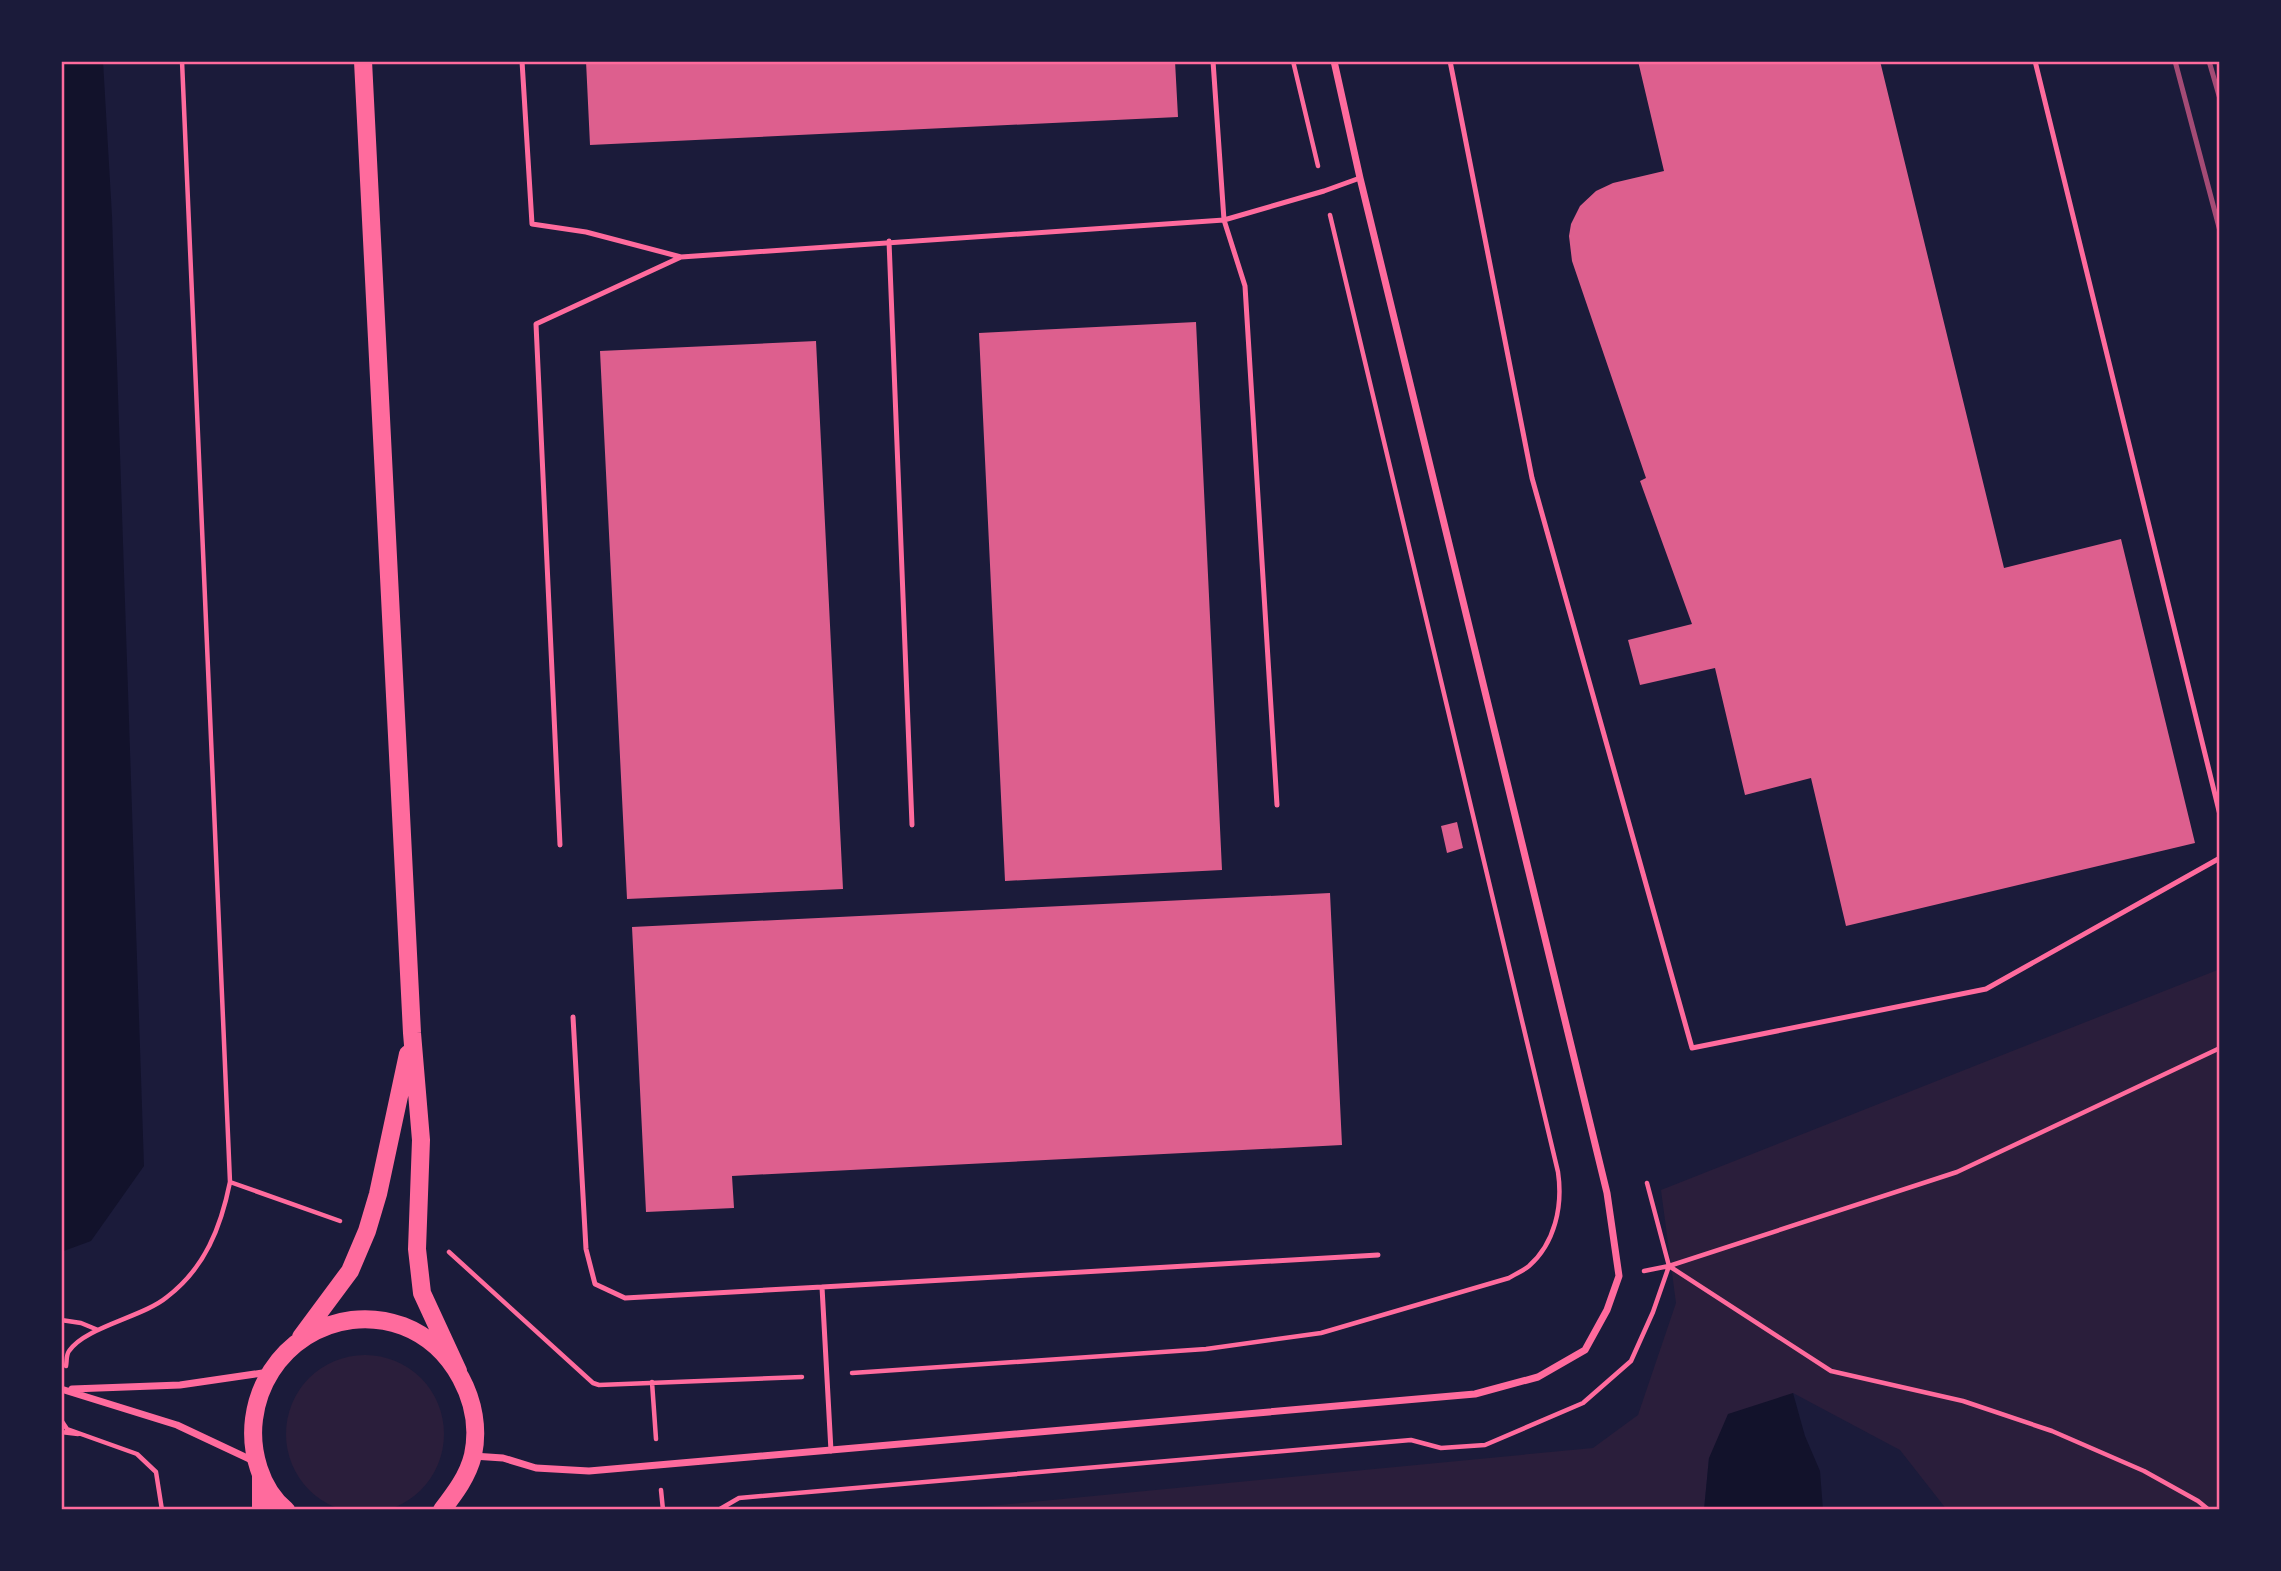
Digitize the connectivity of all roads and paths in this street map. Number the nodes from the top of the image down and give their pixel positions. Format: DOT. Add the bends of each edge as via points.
graph roads {
  1 [pos="182,61"];
  2 [pos="363,61"];
  3 [pos="522,61"];
  4 [pos="1213,61"];
  5 [pos="1293,61"];
  6 [pos="1334,61"];
  7 [pos="1450,61"];
  8 [pos="2035,61"];
  9 [pos="1360,178"];
  10 [pos="1324,191"];
  11 [pos="1224,220"];
  12 [pos="889,242"];
  13 [pos="681,257"];
  14 [pos="1278,805"];
  15 [pos="2220,815"];
  16 [pos="912,825"];
  17 [pos="560,845"];
  18 [pos="2220,858"];
  19 [pos="573,1017"];
  20 [pos="412,1033"];
  21 [pos="2220,1048"];
  22 [pos="230,1182"];
  23 [pos="1647,1183"];
  24 [pos="367,1231"];
  25 [pos="417,1249"];
  26 [pos="1378,1255"];
  27 [pos="1669,1266"];
  28 [pos="821,1287"];
  29 [pos="61,1320"];
  30 [pos="99,1330"];
  31 [pos="299,1340"];
  32 [pos="67,1353"];
  33 [pos="458,1371"];
  34 [pos="269,1372"];
  35 [pos="826,1375"];
  36 [pos="63,1389"];
  37 [pos="61,1420"];
  38 [pos="61,1432"];
  39 [pos="91,1437"];
  40 [pos="831,1451"];
  41 [pos="473,1456"];
  42 [pos="259,1469"];
  43 [pos="162,1510"];
  44 [pos="261,1510"];
  45 [pos="286,1510"];
  46 [pos="442,1510"];
  47 [pos="2209,1510"];
  1 -- 22 [label="path"];
  2 -- 20 [label="main road"];
  3 -- 13 [label="lane" via="532,224 586,232"];
  4 -- 11 [label="lane"];
  5 -- 10 [label="path"];
  6 -- 9 [label="street"];
  7 -- 18 [label="lane" via="1532,478 1692,1048 1986,989"];
  8 -- 15 [label="lane"];
  9 -- 10 [label="lane"];
  9 -- 40 [label="street" via="1607,1193 1619,1276 1607,1310 1585,1350 1538,1377 1475,1394"];
  10 -- 11 [label="lane"];
  10 -- 35 [label="path" via="1558,1172 1561,1193 1553,1228 1528,1267 1509,1278 1321,1333 1206,1349"];
  11 -- 12 [label="lane"];
  11 -- 14 [label="lane" via="1245,286"];
  12 -- 13 [label="lane"];
  12 -- 16 [label="lane"];
  13 -- 17 [label="lane" via="536,324"];
  19 -- 28 [label="lane" via="586,1250 595,1284 625,1298"];
  20 -- 24 [label="main road"];
  20 -- 25 [label="main road" via="421,1140"];
  21 -- 27 [label="path" via="1957,1172"];
  22 -- 24 [label="path"];
  22 -- 30 [label="path" via="215,1235 191,1274 166,1298"];
  23 -- 27 [label="path"];
  24 -- 31 [label="main road" via="349,1271"];
  25 -- 33 [label="main road" via="422,1293"];
  25 -- 35 [label="path" via="447,1250 599,1385"];
  26 -- 28 [label="lane"];
  27 -- 47 [label="path" via="1832,1371 1963,1401 2052,1431 2144,1471"];
  28 -- 35 [label="lane"];
  29 -- 30 [label="path"];
  30 -- 32 [label="path"];
  31 -- 33 [label="main road" via="331,1324 367,1320 403,1326 434,1344"];
  31 -- 34 [label="main road"];
  33 -- 41 [label="main road" via="474,1417"];
  34 -- 36 [label="street" via="180,1385"];
  34 -- 42 [label="main road" via="256,1401 252,1432"];
  35 -- 40 [label="lane"];
  36 -- 42 [label="street" via="177,1425"];
  37 -- 39 [label="path" via="67,1429"];
  38 -- 39 [label="path"];
  39 -- 43 [label="path" via="137,1454 156,1472"];
  40 -- 41 [label="street" via="589,1471 536,1468 503,1458"];
  41 -- 46 [label="main road" via="460,1486"];
  42 -- 44 [label="main road"];
  42 -- 45 [label="main road"];
}
